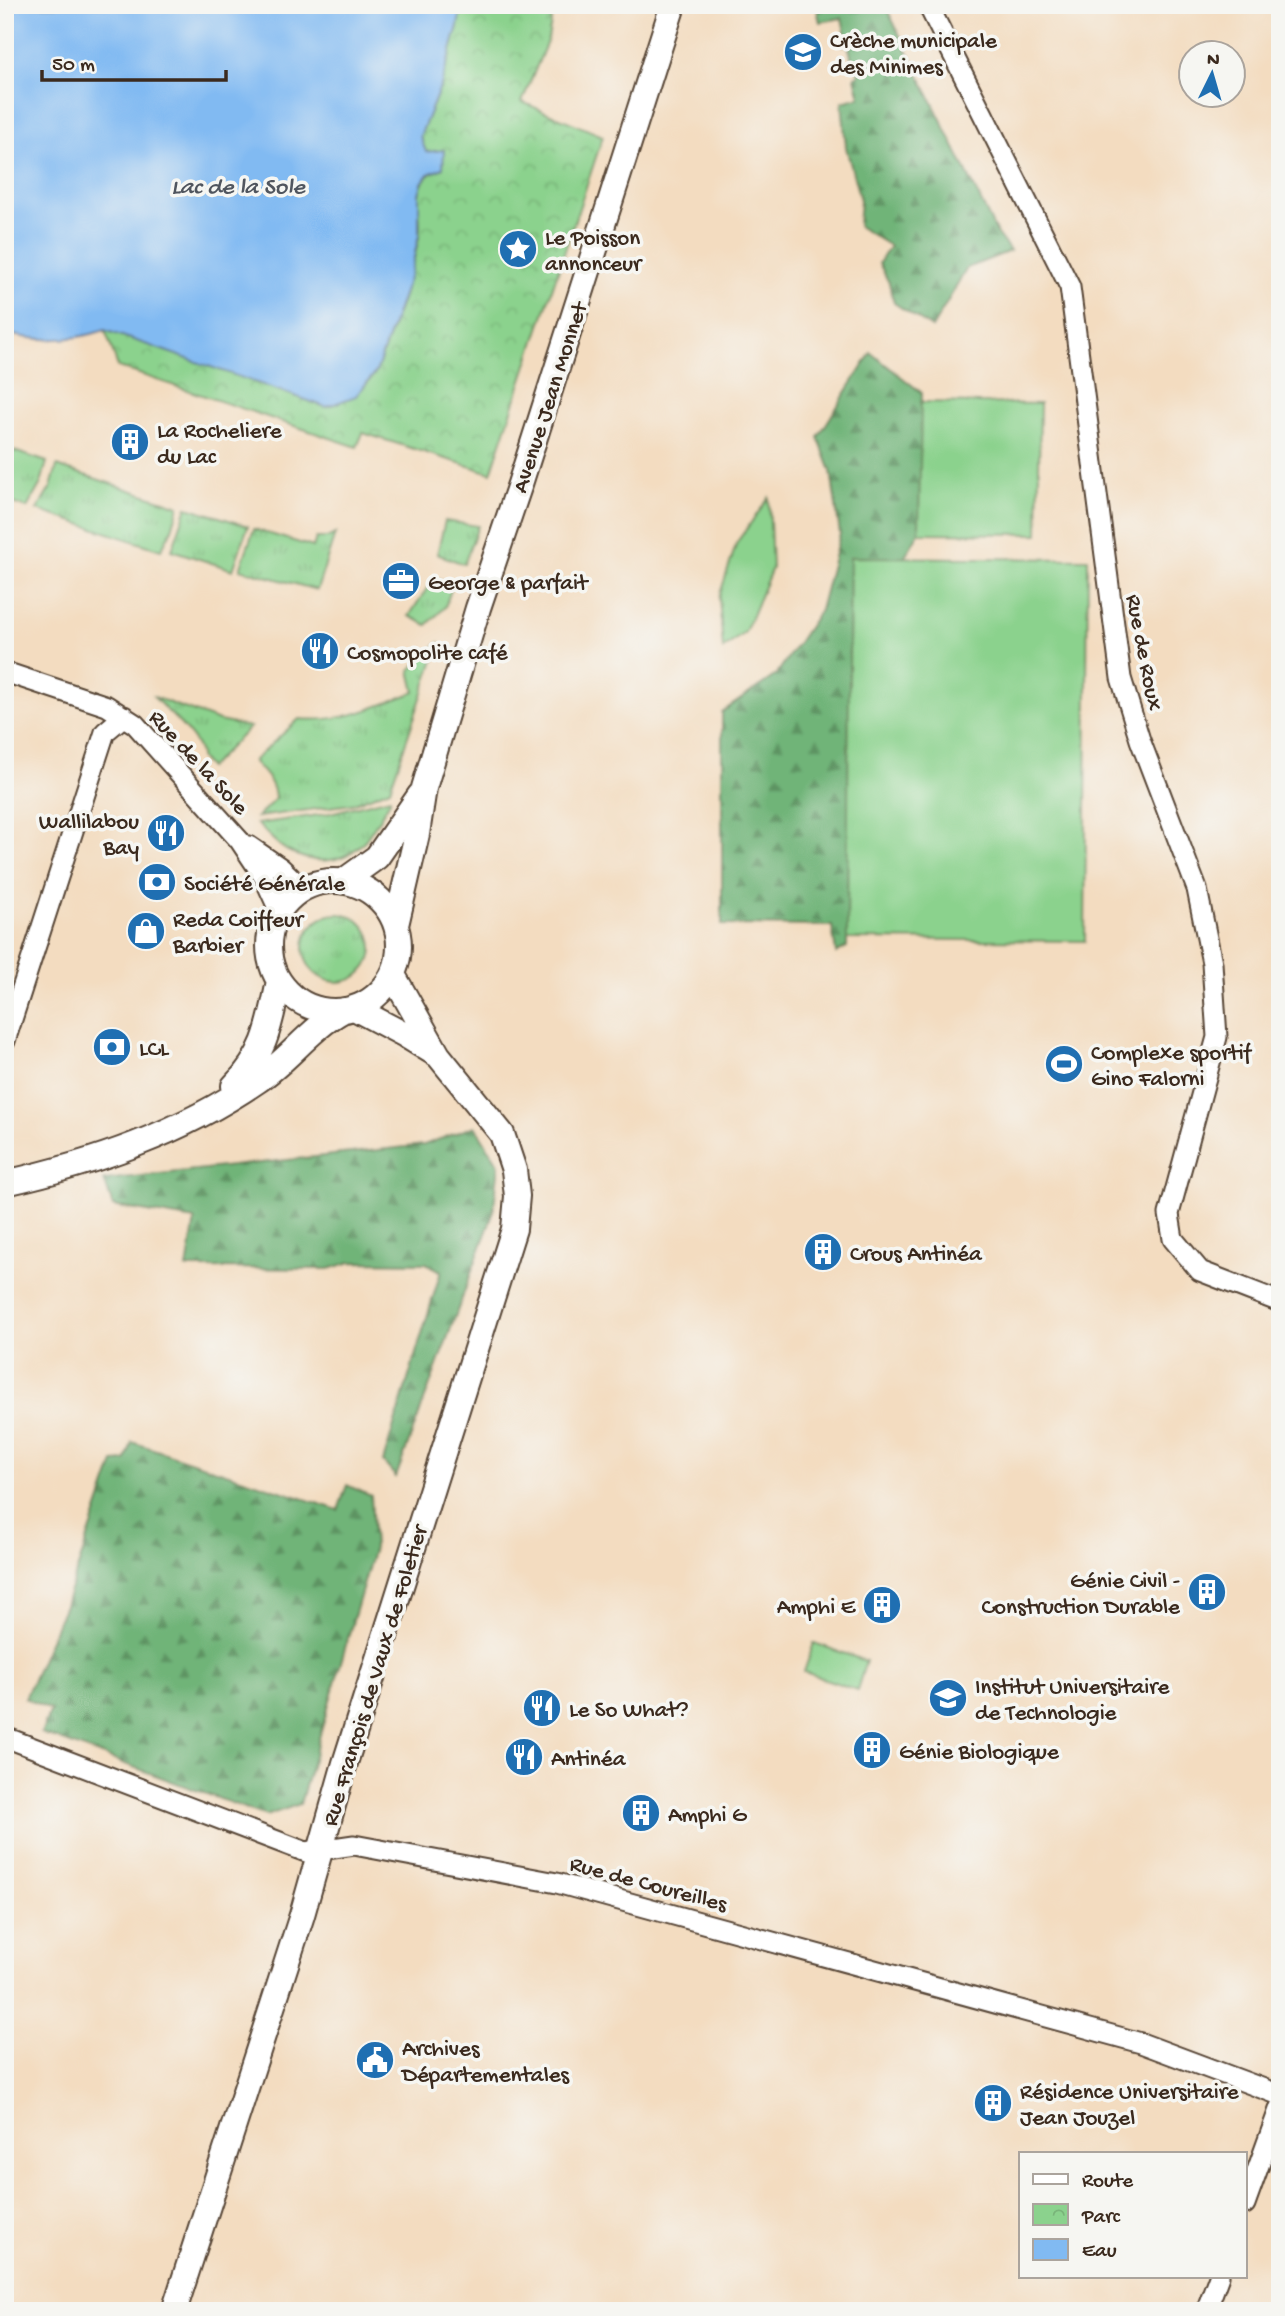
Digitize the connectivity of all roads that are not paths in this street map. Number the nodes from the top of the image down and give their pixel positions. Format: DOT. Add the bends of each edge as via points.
graph roads {
  1 [pos="673,5"];
  2 [pos="928,5"];
  3 [pos="5,672"];
  4 [pos="124,716"];
  5 [pos="424,788"];
  6 [pos="240,841"];
  7 [pos="345,880"];
  8 [pos="303,888"];
  9 [pos="279,910"];
  10 [pos="396,925"];
  11 [pos="393,975"];
  12 [pos="279,981"];
  13 [pos="349,1009"];
  14 [pos="5,1041"];
  15 [pos="438,1055"];
  16 [pos="211,1108"];
  17 [pos="5,1182"];
  18 [pos="1280,1302"];
  19 [pos="5,1737"];
  20 [pos="319,1850"];
  21 [pos="1280,2095"];
  22 [pos="1280,2107"];
  23 [pos="1246,2201"];
  24 [pos="1218,2278"];
  25 [pos="174,2311"];
  26 [pos="1206,2311"];
  1 -- 5 [label="street, Avenue Jean Monnet"];
  2 -- 18 [label="street, Rue de Roux" via="1070,287 1121,678 1197,889 1212,963 1217,1037 1169,1214 1173,1239 1200,1271"];
  3 -- 4 [label="street, Rue de la Sole"];
  4 -- 6 [label="street, Rue de la Sole"];
  4 -- 14 [label="street" via="105,732"];
  5 -- 7 [label="street, Avenue Jean Monnet" via="377,857"];
  5 -- 10 [label="street, Avenue Jean Monnet"];
  6 -- 8 [label="street, Rue de la Sole"];
  6 -- 9 [label="street, Rue de la Sole"];
  7 -- 8 [label="street"];
  7 -- 10 [label="street" via="379,899"];
  8 -- 9 [label="street"];
  9 -- 12 [label="street" via="268,941"];
  10 -- 11 [label="street" via="399,954"];
  11 -- 13 [label="street" via="374,998"];
  11 -- 15 [label="street"];
  12 -- 13 [label="street" via="305,1005 320,1010"];
  12 -- 16 [label="street" via="257,1058"];
  13 -- 15 [label="street"];
  13 -- 16 [label="street" via="318,1027 259,1080"];
  15 -- 20 [label="street, Rue François de Vaux de Foletier" via="502,1134 514,1170 516,1216"];
  16 -- 17 [label="street" via="122,1150"];
  19 -- 20 [label="street, Rue de Coureilles" via="306,1852"];
  20 -- 21 [label="street, Rue de Coureilles" via="354,1845 557,1883 1141,2043"];
  20 -- 25 [label="street, Rue François de Vaux de Foletier"];
  22 -- 23 [label="street"];
  24 -- 26 [label="street"];
}
